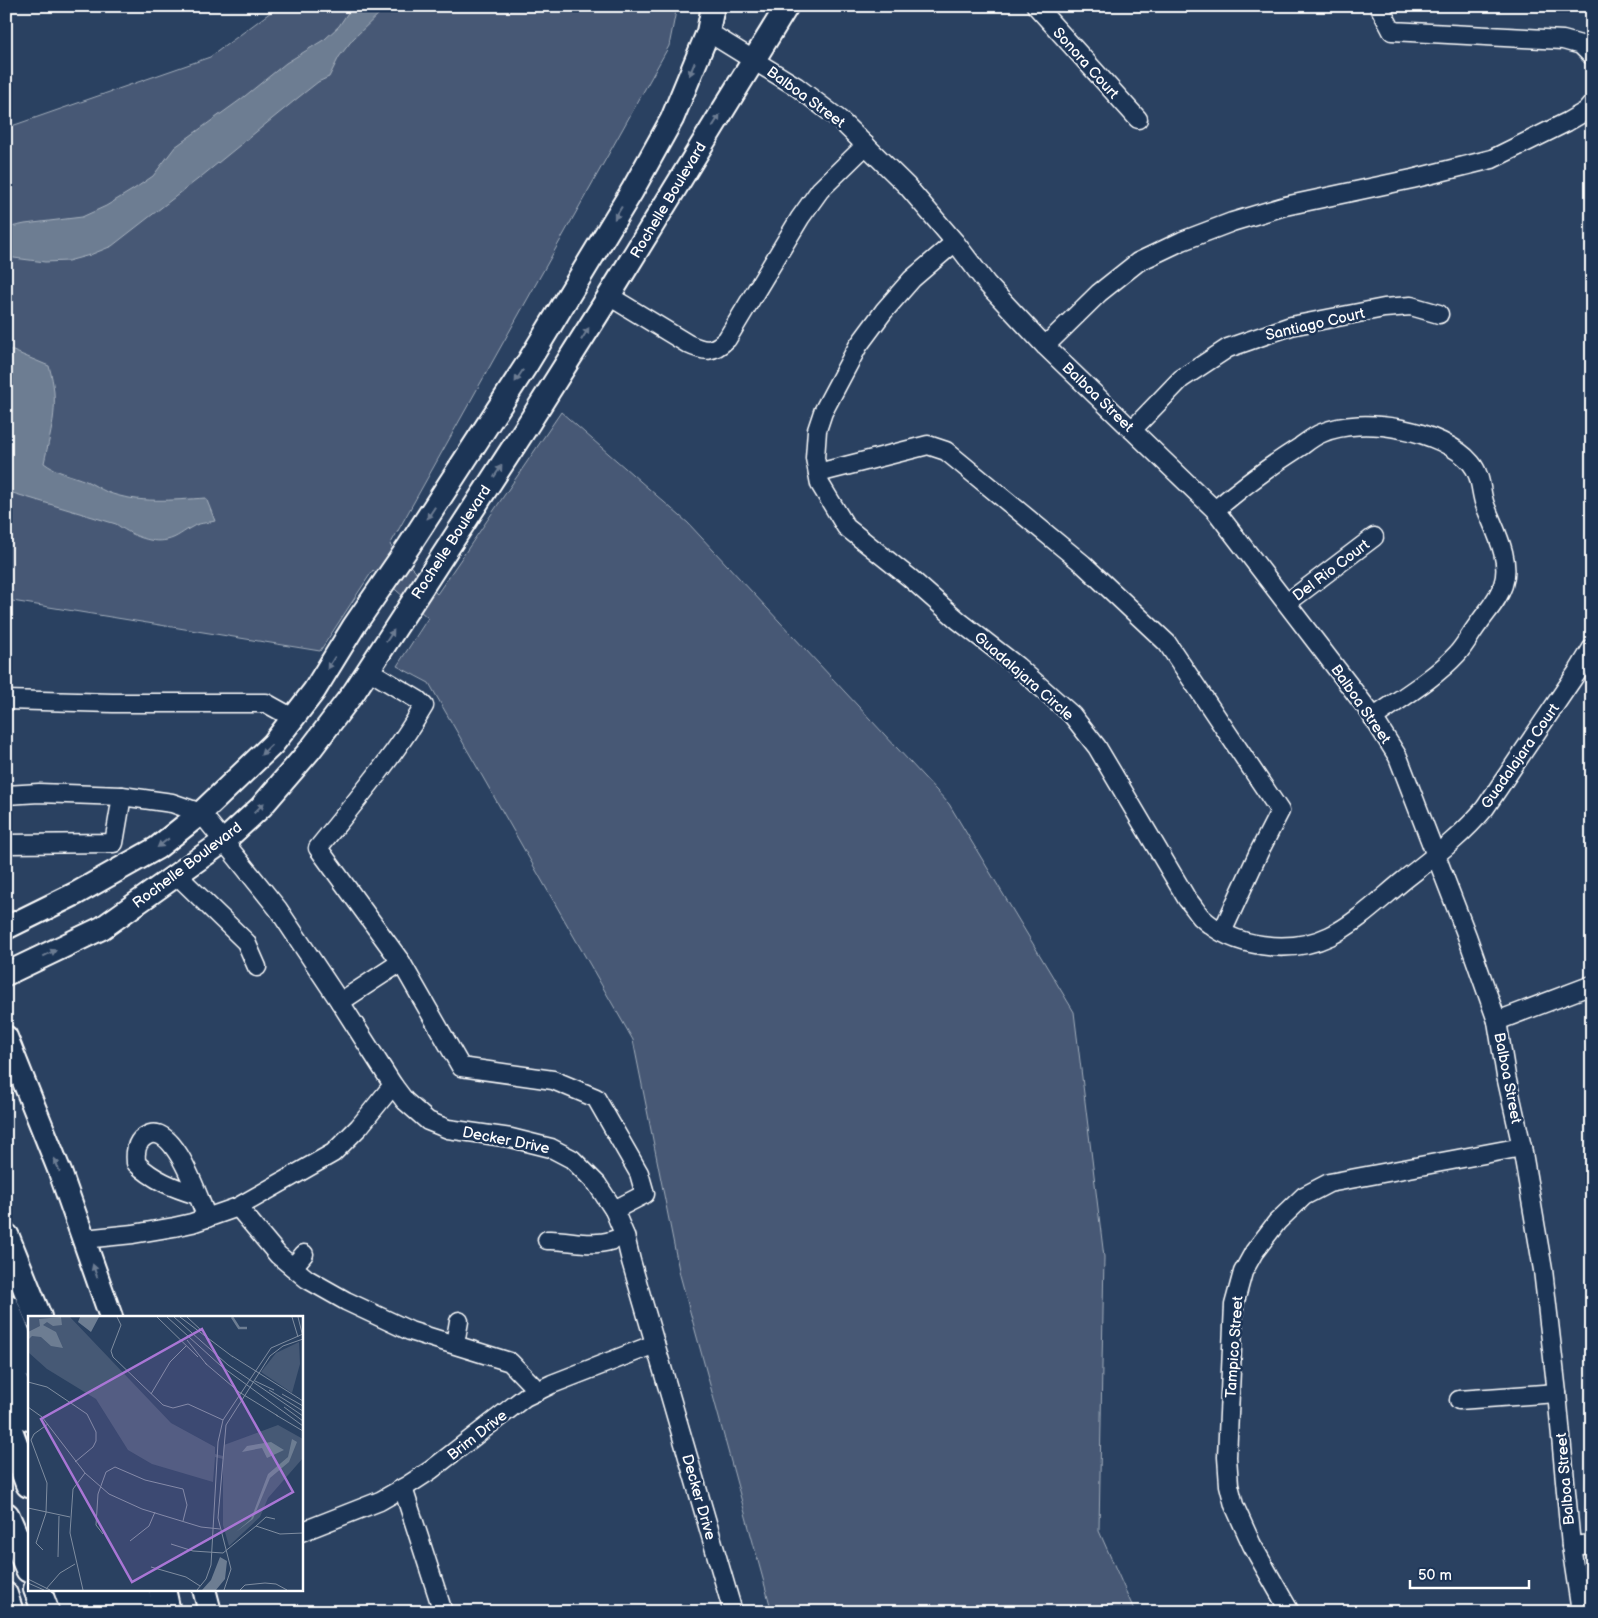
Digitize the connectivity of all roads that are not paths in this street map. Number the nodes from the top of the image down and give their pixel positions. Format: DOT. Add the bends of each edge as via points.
graph roads {
  1 [pos="713,6"];
  2 [pos="787,6"];
  3 [pos="1036,6"];
  4 [pos="1379,6"];
  5 [pos="708,32"];
  6 [pos="1592,56"];
  7 [pos="754,60"];
  8 [pos="1592,104"];
  9 [pos="1138,119"];
  10 [pos="866,145"];
  11 [pos="955,242"];
  12 [pos="609,296"];
  13 [pos="1439,314"];
  14 [pos="1045,346"];
  15 [pos="1132,430"];
  16 [pos="818,473"];
  17 [pos="1215,510"];
  18 [pos="1374,538"];
  19 [pos="1287,603"];
  20 [pos="1592,648"];
  21 [pos="368,670"];
  22 [pos="6,700"];
  23 [pos="293,718"];
  24 [pos="1373,718"];
  25 [pos="6,795"];
  26 [pos="122,796"];
  27 [pos="201,813"];
  28 [pos="224,841"];
  29 [pos="6,844"];
  30 [pos="1436,855"];
  31 [pos="177,875"];
  32 [pos="6,928"];
  33 [pos="1222,932"];
  34 [pos="401,962"];
  35 [pos="257,967"];
  36 [pos="6,974"];
  37 [pos="1592,985"];
  38 [pos="340,1002"];
  39 [pos="1496,1021"];
  40 [pos="6,1037"];
  41 [pos="393,1085"];
  42 [pos="1522,1147"];
  43 [pos="197,1195"];
  44 [pos="238,1207"];
  45 [pos="614,1210"];
  46 [pos="207,1218"];
  47 [pos="625,1236"];
  48 [pos="6,1237"];
  49 [pos="84,1240"];
  50 [pos="547,1240"];
  51 [pos="6,1307"];
  52 [pos="38,1316"];
  53 [pos="111,1316"];
  54 [pos="458,1321"];
  55 [pos="455,1344"];
  56 [pos="655,1344"];
  57 [pos="6,1362"];
  58 [pos="28,1362"];
  59 [pos="538,1391"];
  60 [pos="1557,1393"];
  61 [pos="1459,1400"];
  62 [pos="28,1415"];
  63 [pos="6,1422"];
  64 [pos="28,1481"];
  65 [pos="403,1488"];
  66 [pos="6,1516"];
  67 [pos="302,1532"];
  68 [pos="1592,1544"];
  69 [pos="1571,1546"];
  70 [pos="28,1567"];
  71 [pos="37,1590"];
  72 [pos="67,1590"];
  73 [pos="91,1590"];
  74 [pos="111,1590"];
  75 [pos="135,1590"];
  76 [pos="162,1590"];
  77 [pos="204,1590"];
  78 [pos="6,1594"];
  79 [pos="12,1612"];
  80 [pos="46,1612"];
  81 [pos="76,1612"];
  82 [pos="98,1612"];
  83 [pos="118,1612"];
  84 [pos="142,1612"];
  85 [pos="167,1612"];
  86 [pos="210,1612"];
  87 [pos="443,1612"];
  88 [pos="733,1612"];
  89 [pos="1290,1612"];
  90 [pos="1581,1612"];
  1 -- 5 [label="main road"];
  2 -- 7 [label="main road, Rochelle Boulevard"];
  3 -- 9 [label="street, Sonora Court"];
  4 -- 6 [label="street" via="1392,31 1563,40 1581,45"];
  5 -- 7 [label="street, Balboa Street"];
  5 -- 23 [label="main road, one-way" via="672,119 527,364 314,691"];
  7 -- 10 [label="street, Balboa Street" via="840,119"];
  12 -- 7 [label="main road, Rochelle Boulevard, one-way"];
  8 -- 14 [label="street" via="1567,122 1492,159 1284,206 1182,241 1138,262 1099,293"];
  10 -- 11 [label="street, Balboa Street"];
  10 -- 12 [label="street" via="820,190 721,345 711,350 700,350"];
  11 -- 14 [label="street, Balboa Street" via="987,284"];
  11 -- 16 [label="street, Guadalajara Circle" via="912,279 858,346 823,412 815,458"];
  21 -- 12 [label="main road, Rochelle Boulevard, one-way"];
  13 -- 15 [label="street, Santiago Court" via="1411,306 1384,308 1292,326 1228,348 1181,379"];
  14 -- 15 [label="street, Balboa Street"];
  15 -- 17 [label="street, Balboa Street"];
  16 -- 33 [label="street, Guadalajara Circle" via="820,484 846,527 1072,715 1097,747 1187,898 1202,917"];
  16 -- 33 [label="street" via="928,446 946,451 1083,564 1167,643 1280,811"];
  17 -- 19 [label="street, Balboa Street"];
  17 -- 24 [label="street" via="1281,458 1322,432 1350,426 1418,432 1449,445 1471,463 1481,482 1483,498 1502,548 1505,566 1503,586 1456,655"];
  18 -- 19 [label="street, Del Rio Court"];
  19 -- 24 [label="street, Balboa Street"];
  20 -- 30 [label="street, Guadalajara Court" via="1485,808"];
  28 -- 21 [label="main road, Rochelle Boulevard, one-way" via="261,807 310,750"];
  21 -- 34 [label="street" via="424,706 373,780 318,848"];
  22 -- 23 [label="street" via="266,703"];
  23 -- 27 [label="main road, one-way" via="273,744"];
  24 -- 30 [label="street, Balboa Street" via="1398,757"];
  25 -- 26 [label="street"];
  26 -- 27 [label="street" via="172,802"];
  26 -- 29 [label="street" via="114,843"];
  27 -- 28 [label="street, Decker Drive"];
  27 -- 32 [label="main road, one-way" via="157,848"];
  28 -- 31 [label="main road, Rochelle Boulevard"];
  28 -- 38 [label="street, Decker Drive" via="278,909"];
  30 -- 33 [label="street, Guadalajara Circle" via="1330,936 1281,947 1260,945"];
  30 -- 39 [label="street, Balboa Street"];
  31 -- 35 [label="street" via="246,942"];
  36 -- 31 [label="main road, Rochelle Boulevard, one-way" via="102,928"];
  34 -- 38 [label="street"];
  34 -- 45 [label="street" via="462,1066 553,1080 596,1098 639,1173 645,1194"];
  37 -- 39 [label="street"];
  38 -- 41 [label="street, Decker Drive"];
  39 -- 42 [label="street, Balboa Street"];
  49 -- 40 [label="main road, one-way"];
  41 -- 44 [label="street" via="333,1153"];
  41 -- 45 [label="street, Decker Drive" via="428,1121 448,1129 551,1148 572,1158 597,1184"];
  42 -- 60 [label="street, Balboa Street" via="1543,1270"];
  42 -- 89 [label="street, Tampico Street" via="1329,1183 1304,1196 1277,1222 1243,1272 1234,1305 1229,1485 1252,1545"];
  43 -- 46 [label="street"];
  44 -- 46 [label="street"];
  44 -- 55 [label="street" via="278,1255 299,1261 307,1278 394,1324"];
  45 -- 47 [label="street, Decker Drive"];
  46 -- 49 [label="street" via="174,1227"];
  47 -- 50 [label="street" via="599,1243"];
  47 -- 56 [label="street, Decker Drive"];
  48 -- 52 [label="highway"];
  53 -- 49 [label="main road, one-way"];
  51 -- 58 [label="highway"];
  54 -- 55 [label="street"];
  55 -- 59 [label="street" via="510,1362"];
  56 -- 59 [label="street, Brim Drive"];
  56 -- 88 [label="street, Decker Drive"];
  57 -- 62 [label="highway"];
  59 -- 65 [label="street, Brim Drive" via="525,1397 432,1470"];
  60 -- 61 [label="street"];
  60 -- 69 [label="street, Balboa Street"];
  63 -- 64 [label="highway"];
  65 -- 67 [label="street, Brim Drive" via="380,1501"];
  65 -- 87 [label="street"];
  66 -- 70 [label="highway"];
  68 -- 69 [label="street"];
  69 -- 90 [label="street, Balboa Street"];
  71 -- 80 [label="highway"];
  72 -- 81 [label="highway"];
  73 -- 82 [label="highway"];
  74 -- 83 [label="highway"];
  75 -- 84 [label="highway"];
  76 -- 85 [label="highway"];
  77 -- 86 [label="main road"];
  78 -- 79 [label="main road"];
}
